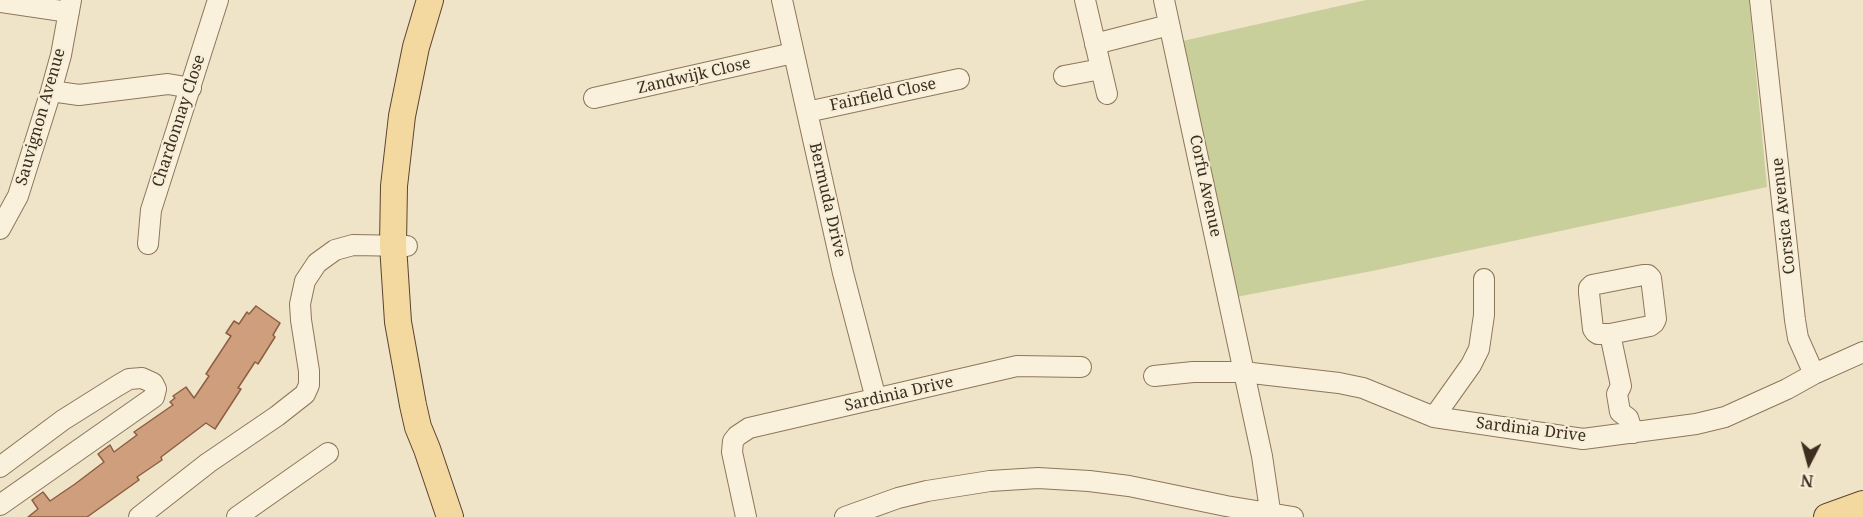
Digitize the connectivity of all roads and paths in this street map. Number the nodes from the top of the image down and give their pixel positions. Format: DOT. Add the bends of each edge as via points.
graph roads {
  1 [pos="218,0"];
  2 [pos="430,0"];
  3 [pos="443,0"];
  4 [pos="782,0"];
  5 [pos="1085,0"];
  6 [pos="1164,0"];
  7 [pos="1760,0"];
  8 [pos="0,2"];
  9 [pos="70,6"];
  10 [pos="1169,24"];
  11 [pos="1095,44"];
  12 [pos="794,53"];
  13 [pos="1101,69"];
  14 [pos="1064,76"];
  15 [pos="959,79"];
  16 [pos="191,88"];
  17 [pos="51,91"];
  18 [pos="1107,94"];
  19 [pos="594,98"];
  20 [pos="807,112"];
  21 [pos="0,229"];
  22 [pos="148,244"];
  23 [pos="400,246"];
  24 [pos="1484,279"];
  25 [pos="1610,334"];
  26 [pos="1863,352"];
  27 [pos="1081,367"];
  28 [pos="1243,372"];
  29 [pos="1814,374"];
  30 [pos="1154,376"];
  31 [pos="876,399"];
  32 [pos="1434,417"];
  33 [pos="1630,426"];
  34 [pos="44,435"];
  35 [pos="328,453"];
  36 [pos="61,461"];
  37 [pos="0,467"];
  38 [pos="1863,504"];
  39 [pos="0,505"];
  40 [pos="1271,516"];
  41 [pos="139,517"];
  42 [pos="237,517"];
  43 [pos="450,517"];
  44 [pos="747,517"];
  45 [pos="844,517"];
  46 [pos="1293,517"];
  47 [pos="1827,517"];
  1 -- 16 [label="street, Chardonnay Close"];
  2 -- 23 [label="main road" via="405,98 394,186"];
  3 -- 23 [label="main road" via="426,70"];
  4 -- 12 [label="street, Bermuda Drive"];
  5 -- 11 [label="street"];
  6 -- 10 [label="street, Corfu Avenue"];
  7 -- 29 [label="street, Corsica Avenue" via="1795,320 1798,338"];
  8 -- 9 [label="street"];
  9 -- 17 [label="street, Sauvignon Avenue"];
  10 -- 11 [label="street"];
  10 -- 28 [label="street, Corfu Avenue"];
  11 -- 13 [label="street"];
  12 -- 19 [label="street, Zandwijk Close"];
  12 -- 20 [label="street, Bermuda Drive"];
  13 -- 14 [label="street"];
  13 -- 18 [label="street"];
  15 -- 20 [label="street, Fairfield Close"];
  16 -- 17 [label="street" via="168,84 79,95"];
  16 -- 22 [label="street, Chardonnay Close" via="151,210"];
  17 -- 21 [label="street, Sauvignon Avenue" via="18,196"];
  20 -- 31 [label="street, Bermuda Drive"];
  23 -- 41 [label="street" via="344,247 317,263 305,281 300,304 309,371 305,394"];
  23 -- 43 [label="main road" via="427,449"];
  24 -- 32 [label="street" via="1479,349"];
  25 -- 33 [label="street" via="1621,386 1617,394 1620,412"];
  26 -- 29 [label="street"];
  27 -- 31 [label="street, Sardinia Drive" via="1017,366"];
  28 -- 30 [label="street, Sardinia Drive"];
  28 -- 32 [label="street, Sardinia Drive" via="1354,385"];
  28 -- 40 [label="street, Corfu Avenue"];
  29 -- 33 [label="street, Sardinia Drive" via="1725,417 1696,424"];
  31 -- 44 [label="street, Sardinia Drive" via="749,428 737,436 732,452"];
  32 -- 33 [label="street, Sardinia Drive" via="1583,439"];
  34 -- 36 [label="street"];
  34 -- 36 [label="street" via="129,380 142,378 153,383 154,397"];
  34 -- 37 [label="street"];
  35 -- 42 [label="street"];
  36 -- 39 [label="street"];
  38 -- 47 [label="main road"];
  40 -- 45 [label="street" via="1130,486 1038,478 927,491"];
  40 -- 46 [label="street"];
}
